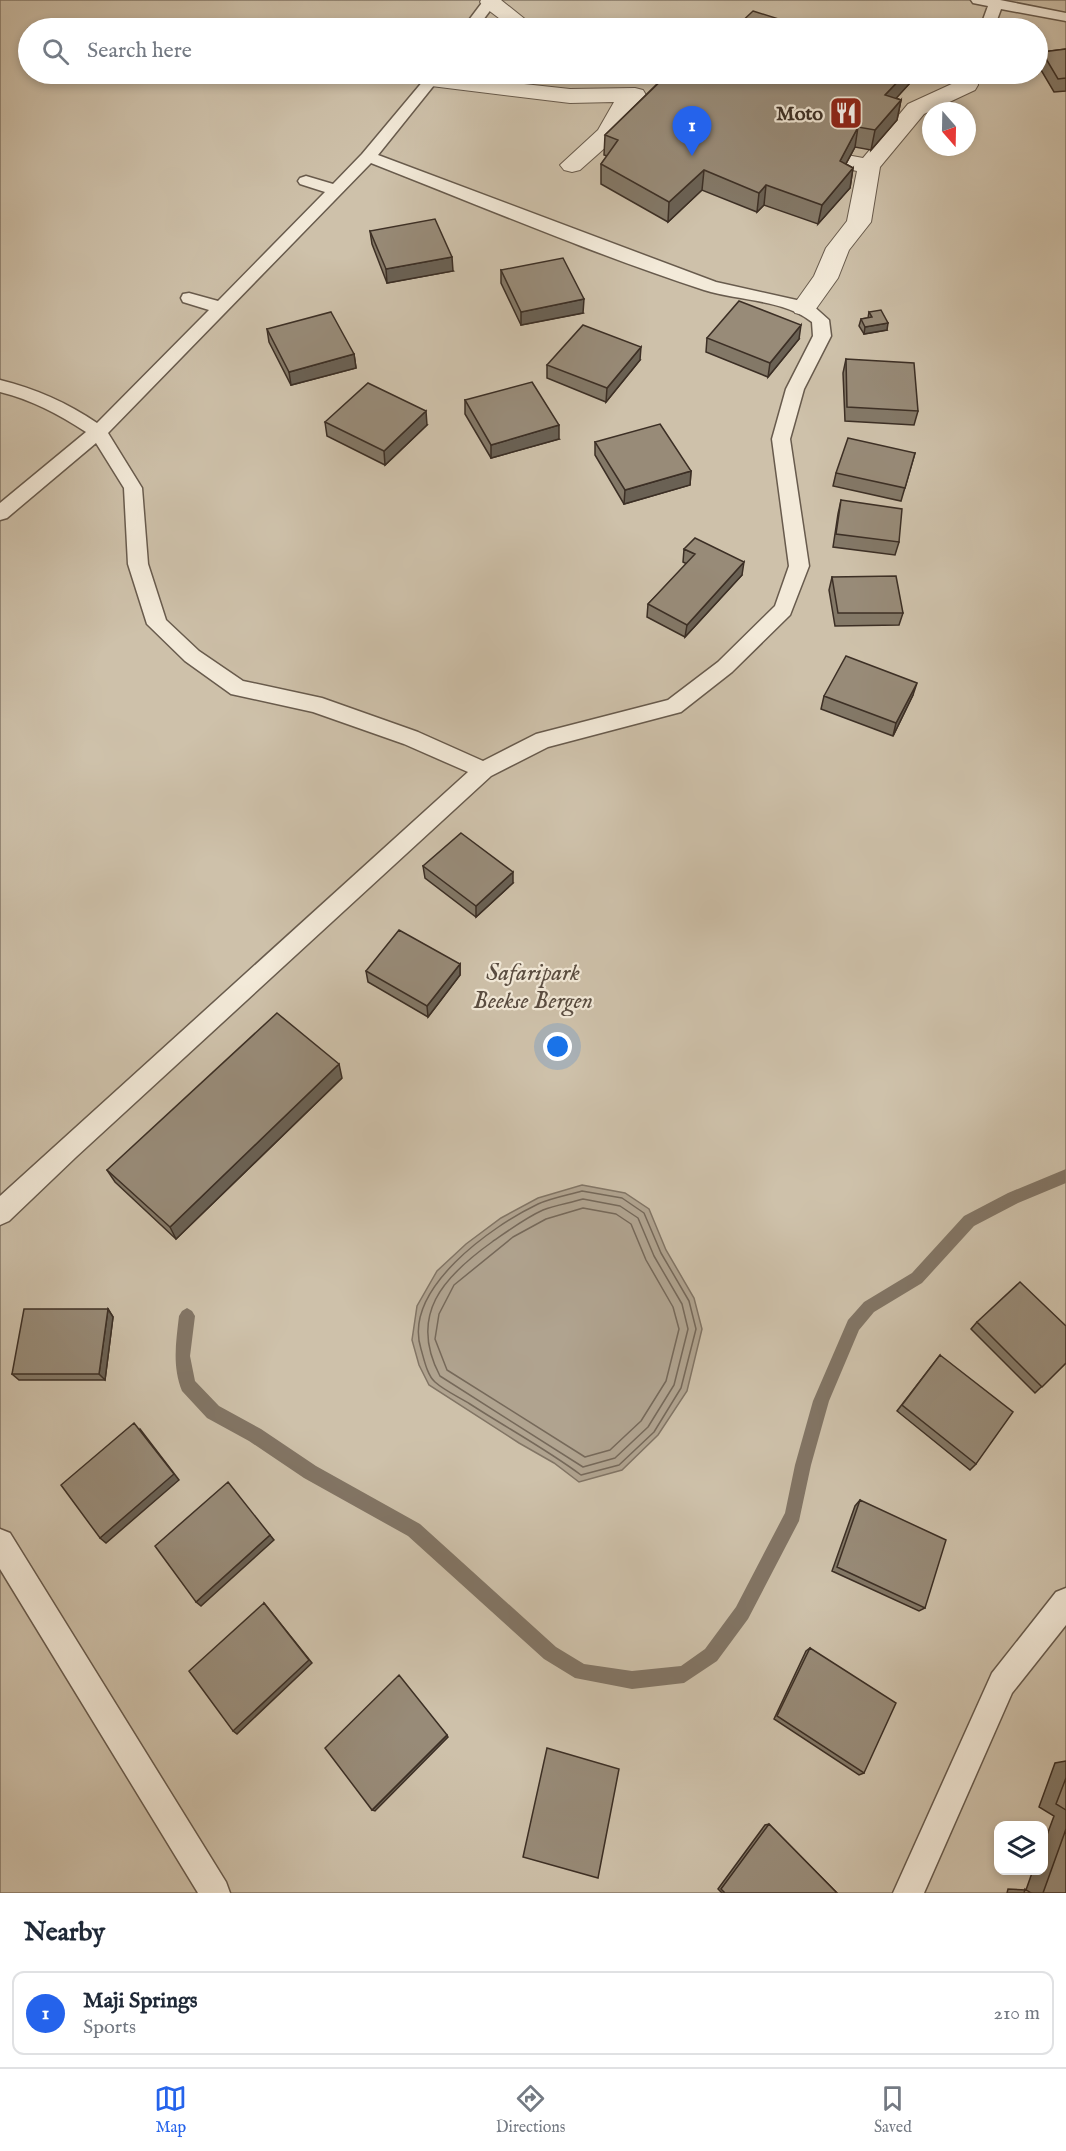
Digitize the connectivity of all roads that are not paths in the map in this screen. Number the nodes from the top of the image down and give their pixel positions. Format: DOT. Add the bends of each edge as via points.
graph roads {
  1 [pos="978,0"];
  2 [pos="491,1"];
  3 [pos="996,4"];
  4 [pos="1020,4"];
  5 [pos="1066,17"];
  6 [pos="478,18"];
  7 [pos="512,18"];
  8 [pos="991,18"];
  9 [pos="427,84"];
  10 [pos="483,84"];
  11 [pos="615,84"];
  12 [pos="967,84"];
  13 [pos="635,95"];
  14 [pos="368,157"];
  15 [pos="572,165"];
  16 [pos="306,181"];
  17 [pos="337,190"];
  18 [pos="189,297"];
  19 [pos="804,307"];
  20 [pos="221,308"];
  21 [pos="0,386"];
  22 [pos="98,432"];
  23 [pos="0,513"];
  24 [pos="484,770"];
  25 [pos="0,1213"];
  26 [pos="0,1543"];
  27 [pos="1066,1602"];
  28 [pos="216,1893"];
  29 [pos="908,1893"];
  1 -- 3 [label="lane"];
  2 -- 6 [label="lane"];
  2 -- 7 [label="street"];
  3 -- 4 [label="lane"];
  3 -- 8 [label="lane"];
  4 -- 5 [label="lane"];
  9 -- 14 [label="lane"];
  10 -- 13 [label="street" via="570,96"];
  11 -- 13 [label="street"];
  12 -- 19 [label="street" via="916,108 858,164 859,222 838,248 826,278"];
  13 -- 15 [label="street" via="619,109 608,133"];
  14 -- 17 [label="lane"];
  14 -- 19 [label="lane" via="657,268 712,286"];
  16 -- 17 [label="lane"];
  17 -- 20 [label="lane"];
  18 -- 20 [label="lane"];
  19 -- 24 [label="lane" via="820,320 822,336 795,389 781,439 799,566 783,610 725,667 674,706 543,740"];
  20 -- 22 [label="lane"];
  21 -- 22 [label="lane" via="53,404"];
  22 -- 23 [label="lane"];
  22 -- 24 [label="lane" via="133,488 138,564 157,624 192,656 238,688 315,704 411,738"];
  24 -- 25 [label="lane"];
  26 -- 28 [label="lane"];
  27 -- 29 [label="lane" via="1002,1683"];
}
